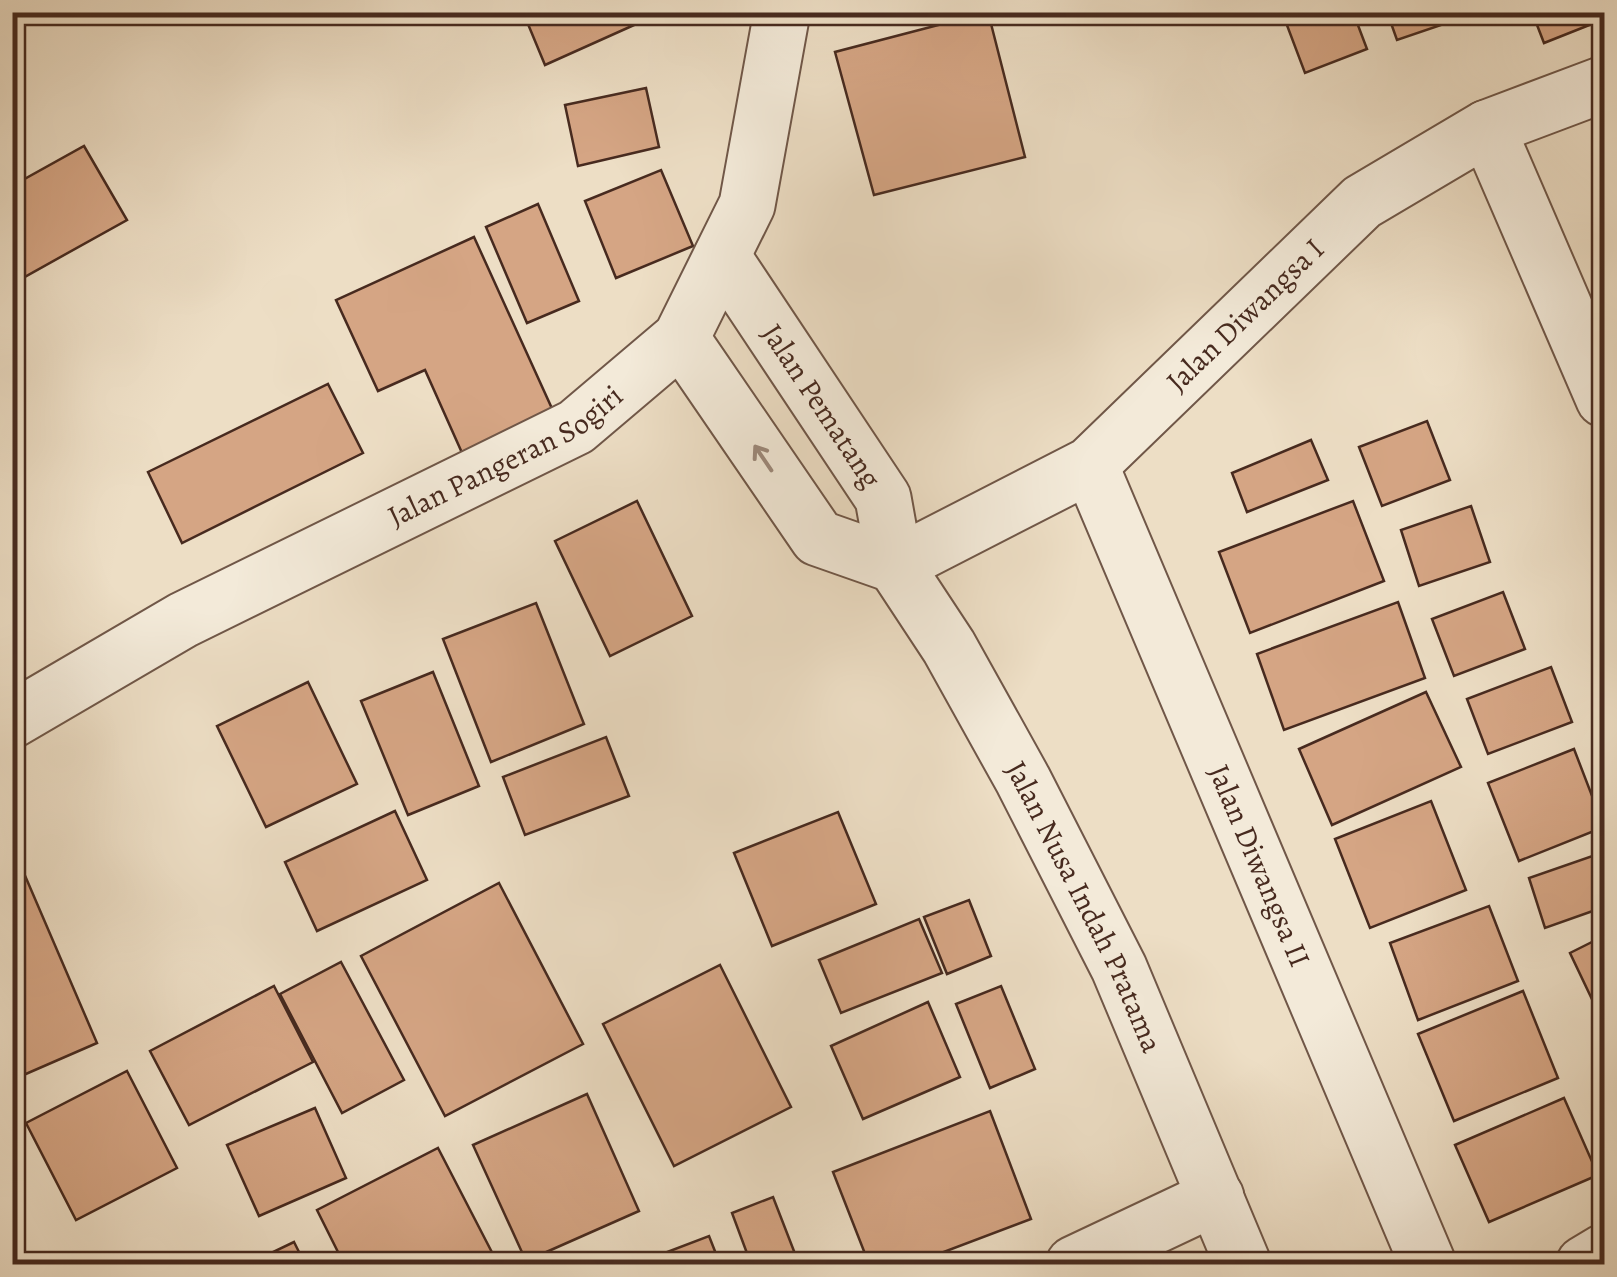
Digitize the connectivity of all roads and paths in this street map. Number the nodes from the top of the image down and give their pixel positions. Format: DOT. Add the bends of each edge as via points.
graph roads {
  1 [pos="782,12"];
  2 [pos="1604,84"];
  3 [pos="1487,128"];
  4 [pos="722,256"];
  5 [pos="681,338"];
  6 [pos="1604,399"];
  7 [pos="1090,464"];
  8 [pos="895,564"];
  9 [pos="12,720"];
  10 [pos="1216,1196"];
  11 [pos="1604,1252"];
  12 [pos="1074,1264"];
  13 [pos="1243,1264"];
  14 [pos="1428,1264"];
  15 [pos="1584,1264"];
  1 -- 4 [label="street, Jalan Pangeran Sogiri" via="747,205"];
  2 -- 3 [label="street, Jalan Diwangsa I"];
  3 -- 6 [label="street"];
  3 -- 7 [label="street, Jalan Diwangsa I" via="1362,202"];
  4 -- 5 [label="street, Jalan Pangeran Sogiri"];
  4 -- 8 [label="street, Jalan Pematang" via="884,498"];
  8 -- 5 [label="street, one-way" via="818,538"];
  5 -- 9 [label="street, Jalan Pangeran Sogiri" via="576,427 184,620"];
  7 -- 8 [label="street, Jalan Diwangsa I"];
  7 -- 14 [label="street, Jalan Diwangsa II"];
  8 -- 10 [label="street, Jalan Nusa Indah Pratama" via="949,647 1101,934"];
  10 -- 12 [label="street"];
  10 -- 13 [label="street, Jalan Nusa Indah Pratama"];
  11 -- 15 [label="street"];
}
